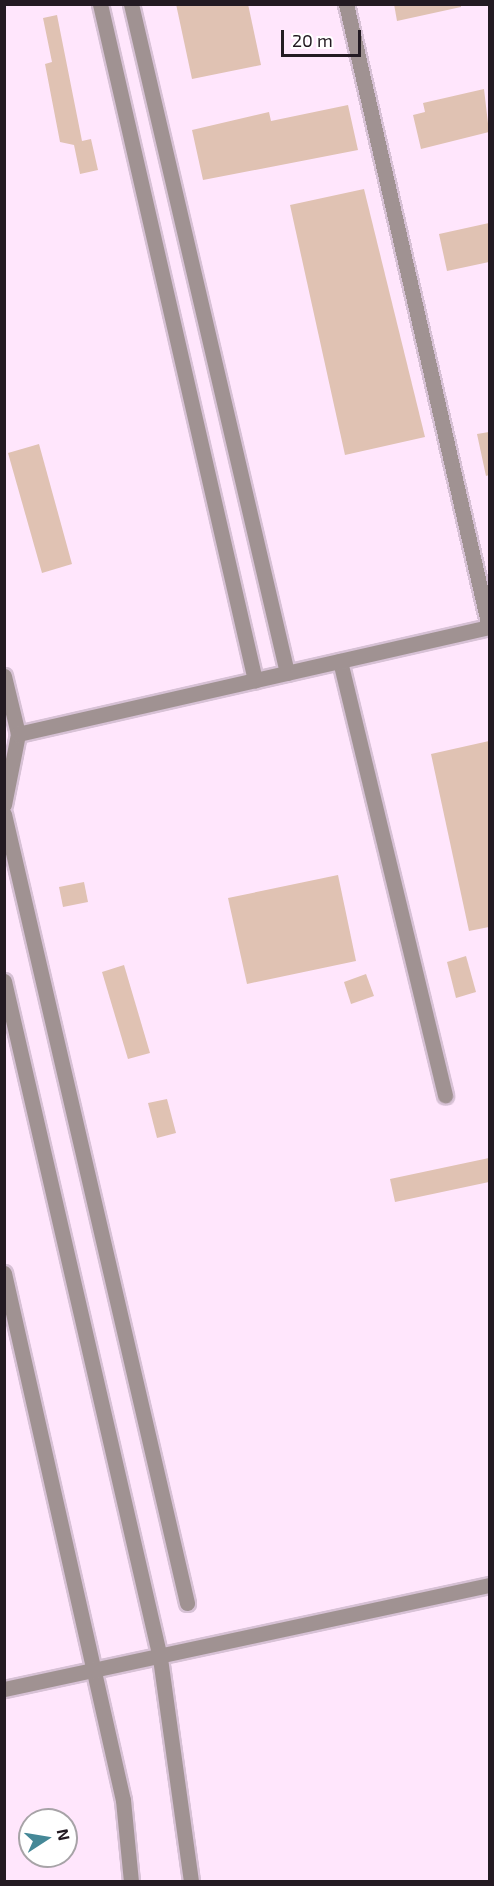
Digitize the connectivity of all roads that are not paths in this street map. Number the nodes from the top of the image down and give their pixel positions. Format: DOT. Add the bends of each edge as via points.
graph roads {
  1 [pos="100,4"];
  2 [pos="131,4"];
  3 [pos="346,4"];
  4 [pos="489,627"];
  5 [pos="340,661"];
  6 [pos="287,673"];
  7 [pos="4,676"];
  8 [pos="255,680"];
  9 [pos="18,734"];
  10 [pos="4,804"];
  11 [pos="4,814"];
  12 [pos="4,981"];
  13 [pos="445,1095"];
  14 [pos="4,1273"];
  15 [pos="489,1585"];
  16 [pos="187,1603"];
  17 [pos="160,1658"];
  18 [pos="95,1671"];
  19 [pos="4,1689"];
  20 [pos="131,1881"];
  21 [pos="191,1881"];
  1 -- 8 [label="street"];
  2 -- 6 [label="street"];
  3 -- 4 [label="street"];
  4 -- 5 [label="street"];
  5 -- 6 [label="street"];
  5 -- 13 [label="street"];
  6 -- 8 [label="street"];
  7 -- 9 [label="street"];
  8 -- 9 [label="street"];
  9 -- 10 [label="street"];
  11 -- 16 [label="street"];
  12 -- 17 [label="street"];
  14 -- 18 [label="street"];
  15 -- 17 [label="street"];
  17 -- 18 [label="street"];
  17 -- 21 [label="street"];
  18 -- 19 [label="street"];
  18 -- 20 [label="street" via="123,1800"];
}
